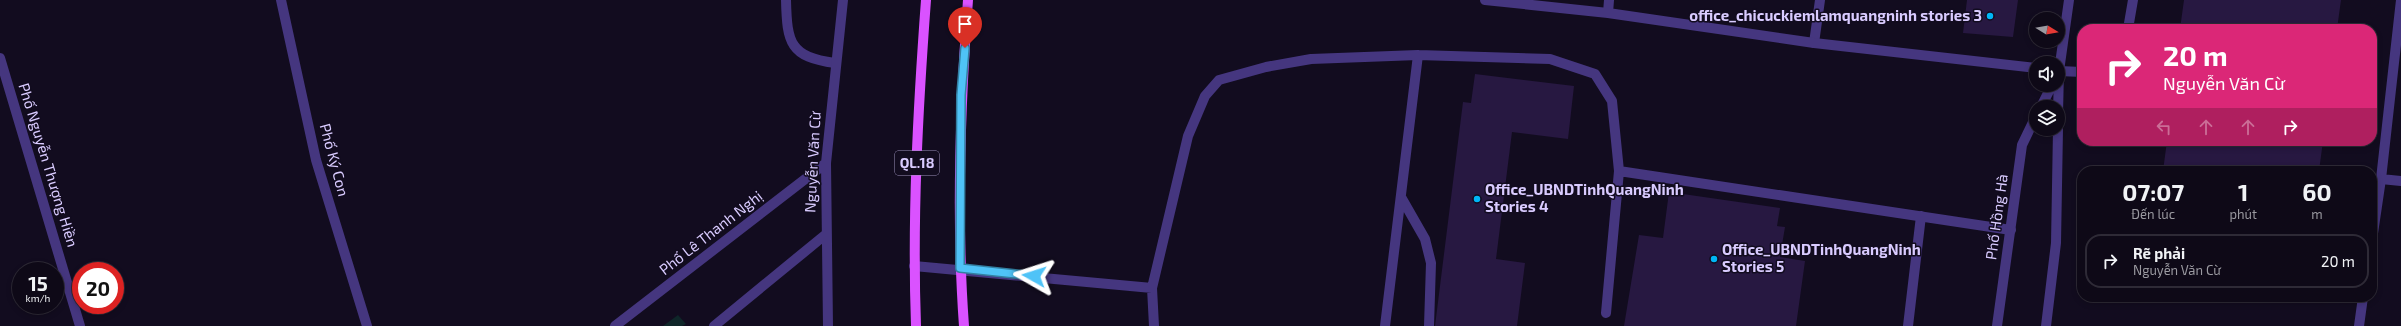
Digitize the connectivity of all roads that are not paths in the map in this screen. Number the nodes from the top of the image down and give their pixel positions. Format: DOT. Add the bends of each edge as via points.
graph roads {
  1 [pos="281,0"];
  2 [pos="786,0"];
  3 [pos="843,0"];
  4 [pos="926,0"];
  5 [pos="968,0"];
  6 [pos="1485,0"];
  7 [pos="1609,0"];
  8 [pos="1820,0"];
  9 [pos="2069,0"];
  10 [pos="2133,0"];
  11 [pos="2400,0"];
  12 [pos="1608,14"];
  13 [pos="2129,24"];
  14 [pos="1814,43"];
  15 [pos="1418,55"];
  16 [pos="2060,56"];
  17 [pos="0,58"];
  18 [pos="835,63"];
  19 [pos="2029,67"];
  20 [pos="2065,71"];
  21 [pos="2077,72"];
  22 [pos="2029,130"];
  23 [pos="2058,136"];
  24 [pos="826,163"];
  25 [pos="1619,171"];
  26 [pos="2381,178"];
  27 [pos="2401,181"];
  28 [pos="1401,197"];
  29 [pos="2377,206"];
  30 [pos="1921,216"];
  31 [pos="2010,230"];
  32 [pos="826,235"];
  33 [pos="914,266"];
  34 [pos="960,268"];
  35 [pos="1152,288"];
  36 [pos="2362,302"];
  37 [pos="1606,313"];
  38 [pos="80,326"];
  39 [pos="367,326"];
  40 [pos="615,326"];
  41 [pos="714,326"];
  42 [pos="828,326"];
  43 [pos="916,326"];
  44 [pos="964,326"];
  45 [pos="1154,326"];
  46 [pos="1385,326"];
  47 [pos="1429,326"];
  48 [pos="1908,326"];
  49 [pos="1997,326"];
  50 [pos="2046,326"];
  51 [pos="2359,326"];
  1 -- 39 [label="street, Phố Ký Con" via="316,160"];
  2 -- 18 [label="street" via="786,23 791,40 799,53 814,60"];
  3 -- 18 [label="street, Nguyễn Văn Cừ"];
  4 -- 33 [label="main road, QL.18" via="919,100"];
  5 -- 34 [label="main road, QL.18" via="961,95"];
  6 -- 12 [label="street"];
  7 -- 12 [label="street"];
  8 -- 14 [label="street"];
  9 -- 16 [label="street"];
  10 -- 13 [label="street"];
  11 -- 26 [label="street"];
  12 -- 14 [label="street"];
  14 -- 19 [label="street"];
  15 -- 25 [label="street" via="1550,59 1595,74 1612,101"];
  15 -- 28 [label="street"];
  15 -- 35 [label="street" via="1312,59 1266,67 1219,80 1205,96 1188,136"];
  17 -- 38 [label="street, Phố Nguyễn Thượng Hiền"];
  18 -- 24 [label="street, Nguyễn Văn Cừ"];
  20 -- 21 [label="street"];
  22 -- 31 [label="street, Phố Hồng Hà" via="2022,145"];
  23 -- 50 [label="street" via="2056,243"];
  24 -- 32 [label="street, Nguyễn Văn Cừ"];
  24 -- 40 [label="street, Phố Lê Thanh Nghị"];
  25 -- 30 [label="street"];
  25 -- 37 [label="street"];
  26 -- 27 [label="street"];
  26 -- 29 [label="street"];
  28 -- 46 [label="street"];
  28 -- 47 [label="street" via="1425,239 1431,263"];
  30 -- 31 [label="street"];
  30 -- 48 [label="street"];
  31 -- 49 [label="street, Phố Hồng Hà"];
  32 -- 41 [label="street"];
  32 -- 42 [label="street, Nguyễn Văn Cừ"];
  33 -- 34 [label="street"];
  33 -- 43 [label="main road, QL.18"];
  34 -- 35 [label="street"];
  34 -- 44 [label="main road, QL.18"];
  35 -- 45 [label="street"];
  36 -- 51 [label="street"];
}
